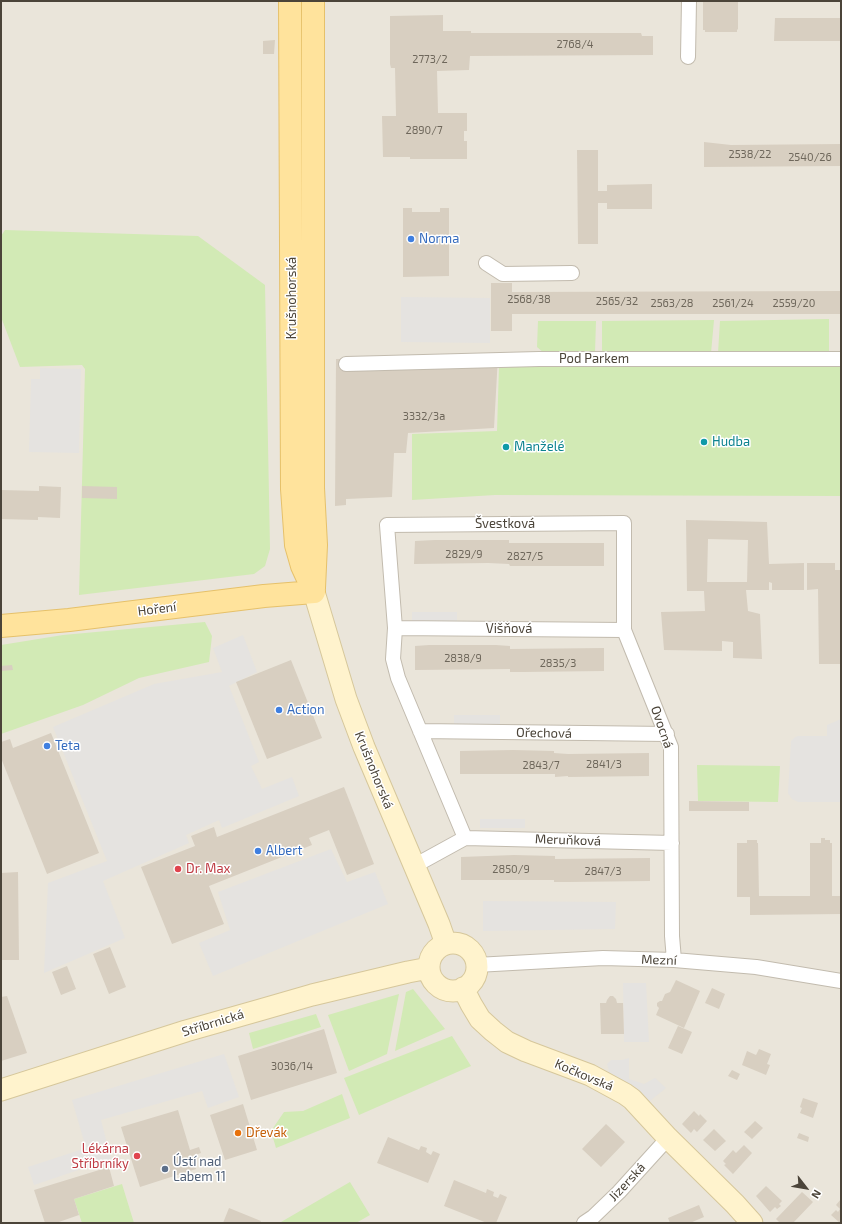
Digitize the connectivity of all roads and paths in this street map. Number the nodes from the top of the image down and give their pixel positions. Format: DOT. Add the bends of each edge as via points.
graph roads {
  1 [pos="290,1"];
  2 [pos="313,1"];
  3 [pos="689,1"];
  4 [pos="688,57"];
  5 [pos="486,263"];
  6 [pos="572,273"];
  7 [pos="841,359"];
  8 [pos="346,364"];
  9 [pos="624,523"];
  10 [pos="314,592"];
  11 [pos="1,626"];
  12 [pos="394,628"];
  13 [pos="624,630"];
  14 [pos="420,732"];
  15 [pos="667,734"];
  16 [pos="464,838"];
  17 [pos="672,843"];
  18 [pos="414,866"];
  19 [pos="446,944"];
  20 [pos="674,960"];
  21 [pos="476,965"];
  22 [pos="429,968"];
  23 [pos="841,981"];
  24 [pos="463,988"];
  25 [pos="1,1090"];
  26 [pos="668,1138"];
  27 [pos="584,1223"];
  28 [pos="752,1223"];
  1 -- 10 [label="main road, Krušnohorská" via="292,489 296,545"];
  2 -- 10 [label="main road, Krušnohorská" via="313,480 316,544"];
  3 -- 4 [label="street"];
  5 -- 6 [label="street" via="504,274"];
  7 -- 8 [label="street, Pod Parkem" via="547,359"];
  9 -- 12 [label="street, Švestková" via="387,525"];
  9 -- 13 [label="street, Ovocná"];
  10 -- 11 [label="main road, Hoření"];
  10 -- 18 [label="street, Krušnohorská" via="346,699"];
  12 -- 13 [label="street, Višňová"];
  12 -- 14 [label="street" via="393,659 396,672"];
  13 -- 15 [label="street, Ovocná"];
  14 -- 15 [label="street, Ořechová"];
  14 -- 16 [label="street"];
  15 -- 17 [label="street, Ovocná" via="671,747"];
  16 -- 17 [label="street, Meruňková"];
  16 -- 18 [label="street"];
  17 -- 20 [label="street, Ovocná"];
  18 -- 19 [label="street, Krušnohorská"];
  19 -- 21 [label="street" via="453,943 467,948 472,953"];
  19 -- 22 [label="street" via="432,955"];
  20 -- 21 [label="street, Mezní" via="603,958"];
  20 -- 23 [label="street, Mezní" via="756,967"];
  21 -- 24 [label="street" via="472,980"];
  22 -- 24 [label="street" via="432,979 441,987 452,990"];
  22 -- 25 [label="street, Stříbrnická" via="312,995"];
  24 -- 26 [label="street, Kočkovská" via="480,1019 502,1038 526,1051 590,1075 625,1094"];
  26 -- 27 [label="street, Jizerská" via="618,1192"];
  26 -- 28 [label="street, Kočkovská"];
}
